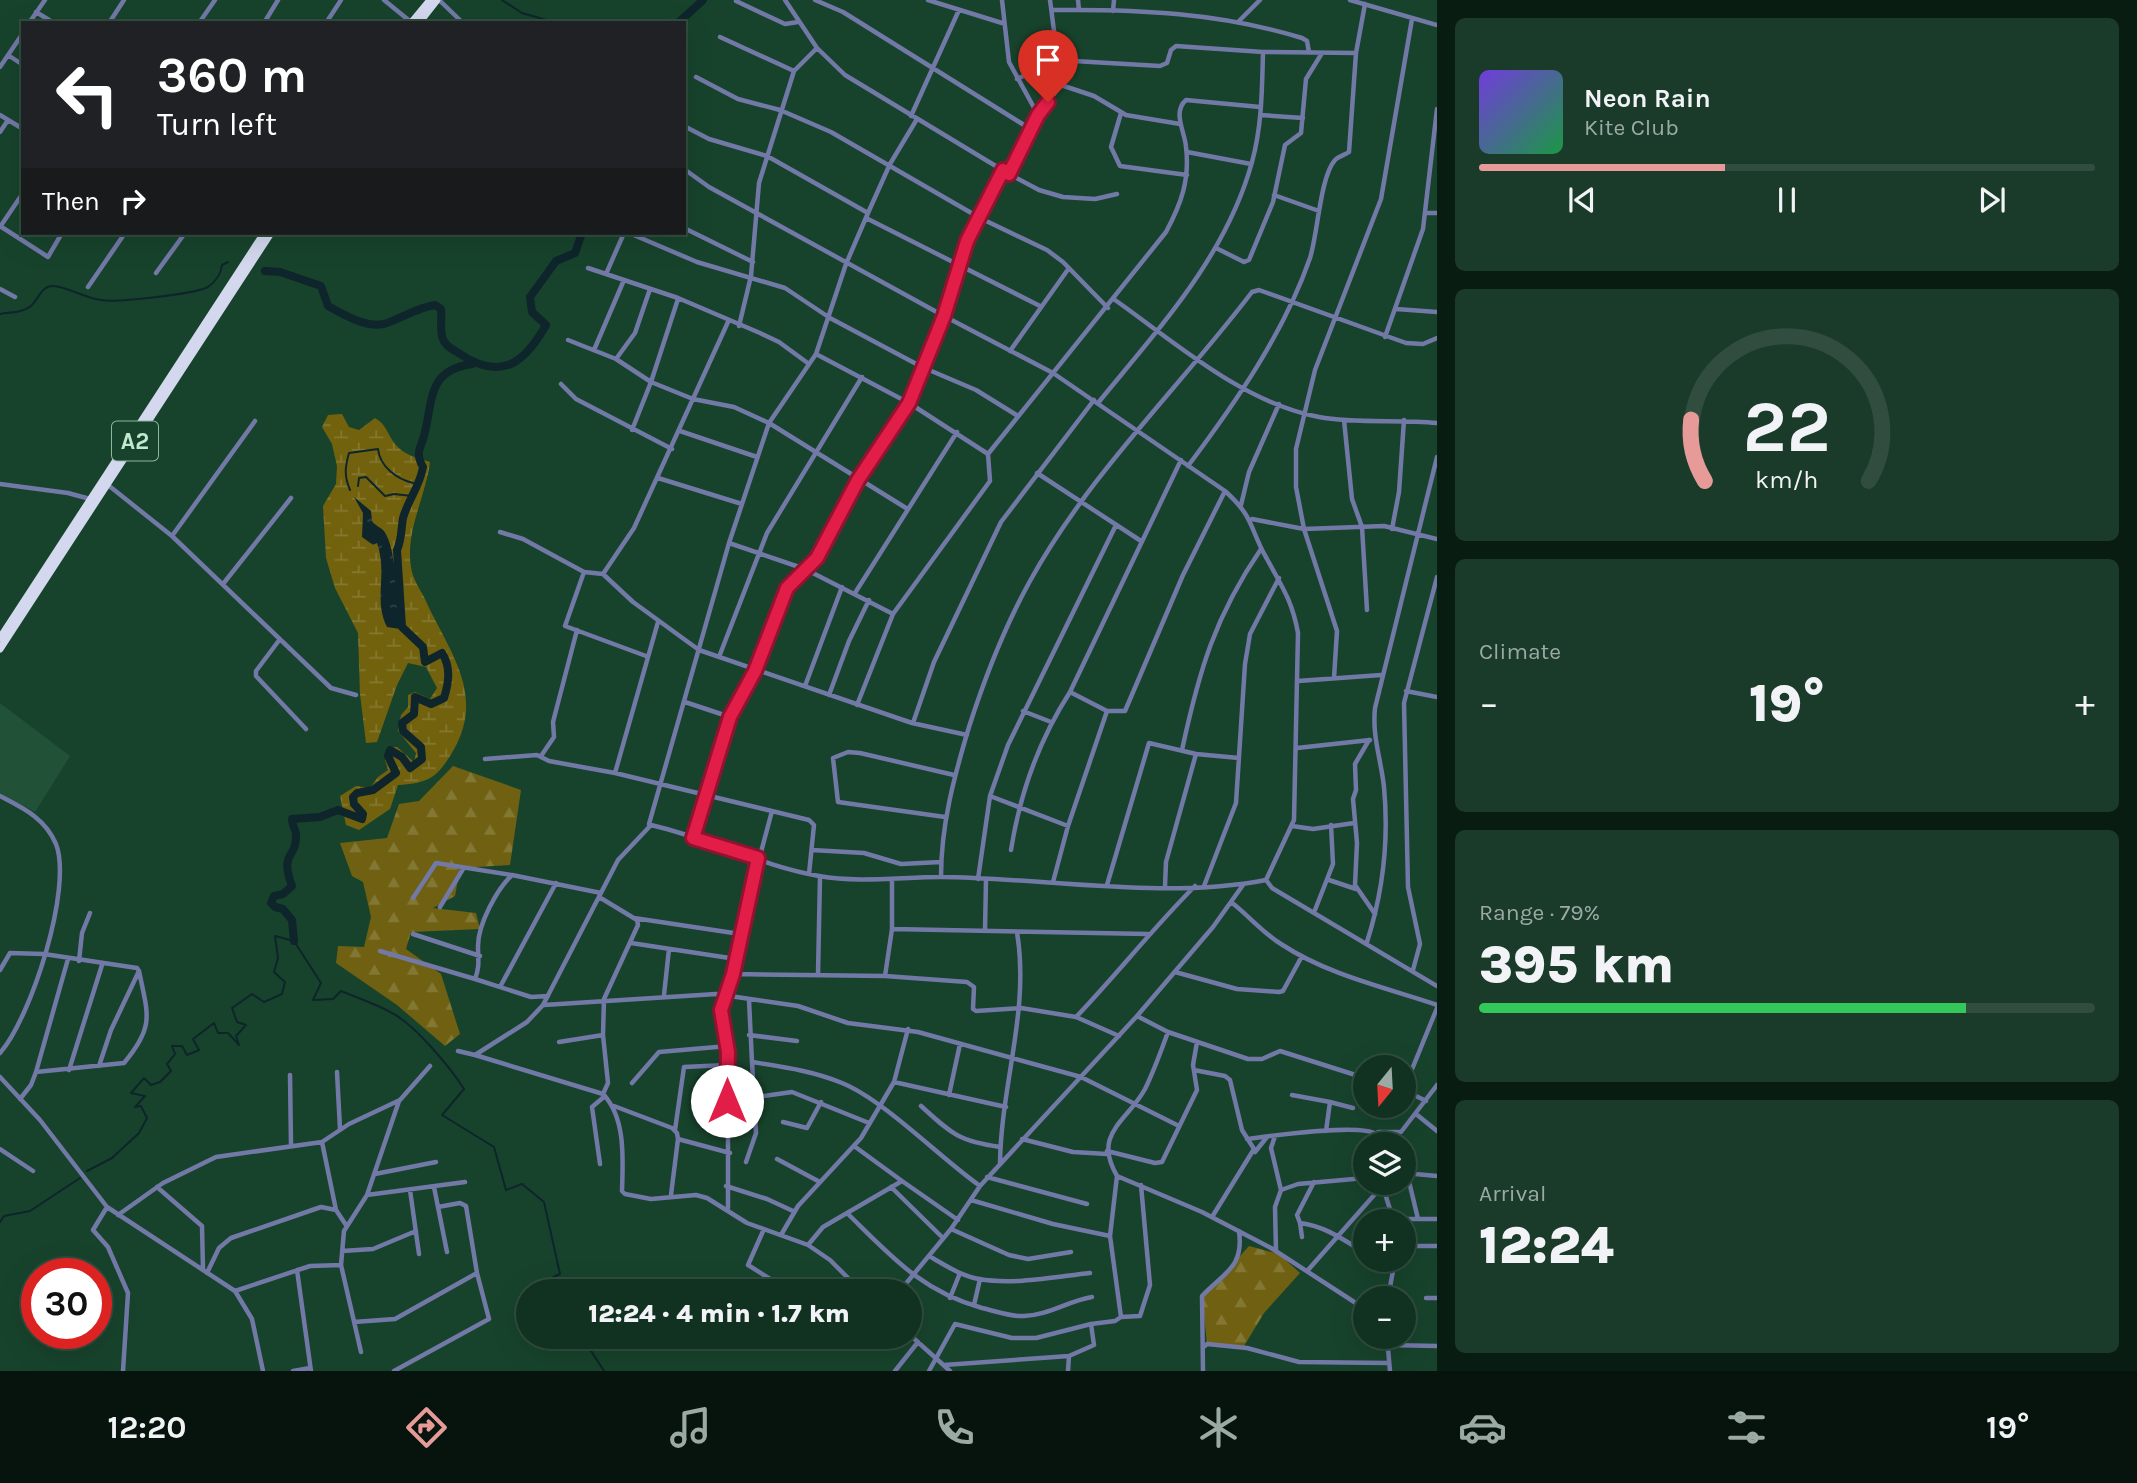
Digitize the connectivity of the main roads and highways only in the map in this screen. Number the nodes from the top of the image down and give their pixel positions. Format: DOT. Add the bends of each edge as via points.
graph roads {
  1 [pos="430,0"];
  2 [pos="438,0"];
  3 [pos="413,21"];
  4 [pos="421,21"];
  5 [pos="263,235"];
  6 [pos="270,235"];
  7 [pos="206,328"];
  8 [pos="0,638"];
  9 [pos="0,649"];
  1 -- 3 [label="highway"];
  2 -- 4 [label="highway"];
  5 -- 7 [label="highway, A2"];
  6 -- 7 [label="highway, A2"];
  7 -- 8 [label="highway, A2"];
  7 -- 9 [label="highway, A2"];
}
